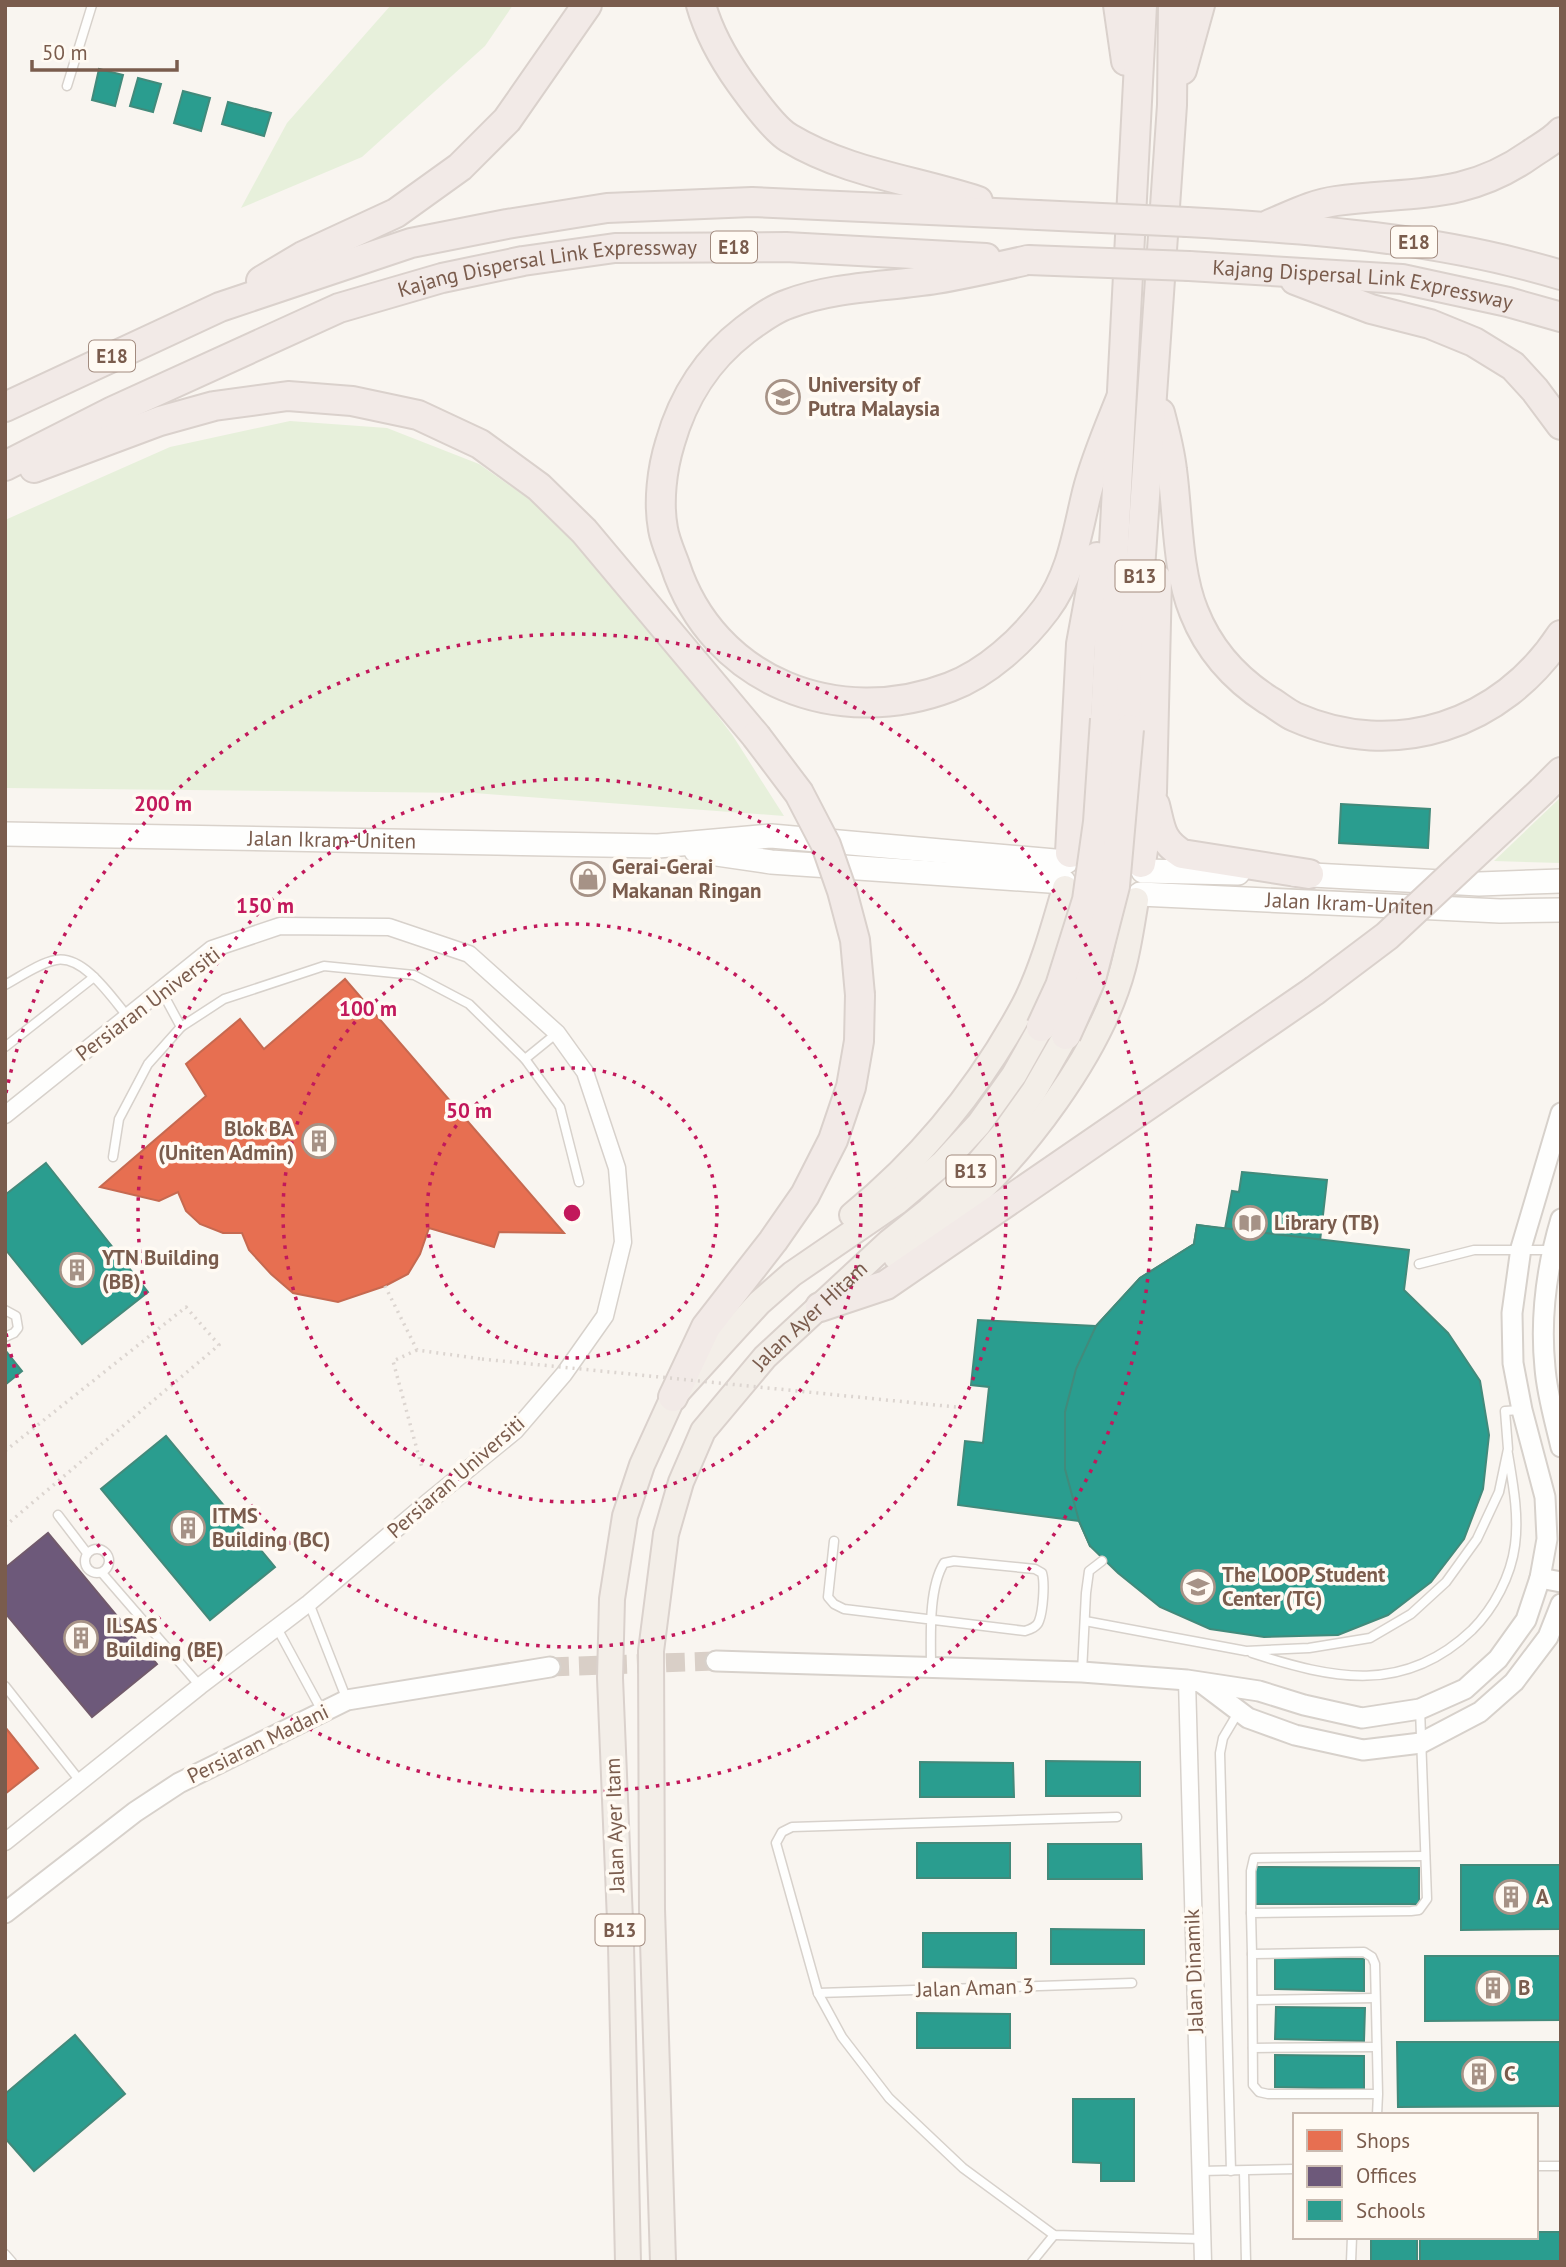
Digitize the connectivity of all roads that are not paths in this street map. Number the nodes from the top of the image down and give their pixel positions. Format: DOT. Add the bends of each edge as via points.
graph roads {
  1 [pos="92,5"];
  2 [pos="587,5"];
  3 [pos="701,5"];
  4 [pos="1118,5"];
  5 [pos="1142,5"];
  6 [pos="1173,5"];
  7 [pos="1200,5"];
  8 [pos="68,86"];
  9 [pos="1172,104"];
  10 [pos="1134,119"];
  11 [pos="1561,132"];
  12 [pos="1026,213"];
  13 [pos="1265,226"];
  14 [pos="1028,260"];
  15 [pos="1269,270"];
  16 [pos="1561,275"];
  17 [pos="220,307"];
  18 [pos="1561,317"];
  19 [pos="1153,379"];
  20 [pos="1121,398"];
  21 [pos="5,407"];
  22 [pos="1151,422"];
  23 [pos="1561,425"];
  24 [pos="1118,452"];
  25 [pos="5,466"];
  26 [pos="5,478"];
  27 [pos="1561,635"];
  28 [pos="1117,724"];
  29 [pos="1551,782"];
  30 [pos="1152,792"];
  31 [pos="5,834"];
  32 [pos="1142,867"];
  33 [pos="1066,871"];
  34 [pos="1309,874"];
  35 [pos="1561,881"];
  36 [pos="1138,897"];
  37 [pos="1561,909"];
  38 [pos="94,977"];
  39 [pos="5,985"];
  40 [pos="161,990"];
  41 [pos="128,1017"];
  42 [pos="181,1027"];
  43 [pos="1054,1031"];
  44 [pos="557,1033"];
  45 [pos="5,1047"];
  46 [pos="525,1059"];
  47 [pos="1561,1114"];
  48 [pos="5,1115"];
  49 [pos="113,1157"];
  50 [pos="579,1182"];
  51 [pos="1561,1219"];
  52 [pos="1521,1248"];
  53 [pos="1552,1250"];
  54 [pos="821,1253"];
  55 [pos="1419,1264"];
  56 [pos="848,1283"];
  57 [pos="820,1307"];
  58 [pos="5,1310"];
  59 [pos="5,1337"];
  60 [pos="673,1397"];
  61 [pos="1551,1406"];
  62 [pos="1522,1410"];
  63 [pos="1561,1447"];
  64 [pos="1508,1449"];
  65 [pos="58,1516"];
  66 [pos="834,1541"];
  67 [pos="87,1553"];
  68 [pos="1102,1561"];
  69 [pos="102,1573"];
  70 [pos="1540,1578"];
  71 [pos="1561,1582"];
  72 [pos="612,1599"];
  73 [pos="309,1603"];
  74 [pos="1561,1604"];
  75 [pos="931,1619"];
  76 [pos="1085,1621"];
  77 [pos="276,1627"];
  78 [pos="651,1651"];
  79 [pos="1245,1651"];
  80 [pos="716,1661"];
  81 [pos="550,1667"];
  82 [pos="930,1667"];
  83 [pos="1082,1672"];
  84 [pos="1194,1682"];
  85 [pos="5,1686"];
  86 [pos="200,1686"];
  87 [pos="347,1700"];
  88 [pos="1420,1709"];
  89 [pos="322,1711"];
  90 [pos="1238,1711"];
  91 [pos="1421,1743"];
  92 [pos="80,1781"];
  93 [pos="1117,1817"];
  94 [pos="5,1842"];
  95 [pos="1425,1856"];
  96 [pos="5,1913"];
  97 [pos="1251,1913"];
  98 [pos="1252,1954"];
  99 [pos="1132,1983"];
  100 [pos="818,1993"];
  101 [pos="1375,1997"];
  102 [pos="1253,2000"];
  103 [pos="1376,2047"];
  104 [pos="1253,2048"];
  105 [pos="1378,2094"];
  106 [pos="1377,2113"];
  107 [pos="1538,2166"];
  108 [pos="1561,2166"];
  109 [pos="1293,2169"];
  110 [pos="1200,2171"];
  111 [pos="1231,2171"];
  112 [pos="1244,2171"];
  113 [pos="1054,2235"];
  114 [pos="1202,2239"];
  115 [pos="1352,2239"];
  116 [pos="5,2254"];
  117 [pos="12,2262"];
  118 [pos="628,2262"];
  119 [pos="663,2262"];
  120 [pos="1032,2262"];
  121 [pos="1203,2262"];
  122 [pos="1246,2262"];
  123 [pos="1351,2262"];
  1 -- 8 [label="lane"];
  2 -- 17 [label="highway" via="507,120 460,167 396,213 303,256"];
  3 -- 12 [label="highway" via="724,60 787,137 849,166"];
  4 -- 10 [label="highway"];
  5 -- 10 [label="highway"];
  6 -- 9 [label="highway"];
  7 -- 9 [label="highway"];
  9 -- 19 [label="highway"];
  10 -- 20 [label="highway"];
  11 -- 13 [label="highway" via="1522,161 1481,182 1435,193 1334,201"];
  12 -- 13 [label="highway, Kajang Dispersal Link Expressway / E18, bridge"];
  12 -- 17 [label="highway, Kajang Dispersal Link Expressway / E18" via="752,202 607,208 411,243"];
  13 -- 16 [label="highway, Kajang Dispersal Link Expressway / E18" via="1430,244"];
  14 -- 15 [label="highway, Kajang Dispersal Link Expressway / E18, bridge"];
  14 -- 20 [label="highway" via="938,279 822,294 785,305 713,359 687,395 662,468 663,530 679,579 699,617 734,655 772,682 819,698 863,705 908,700 951,687 1017,642 1047,607 1070,566 1087,490"];
  14 -- 25 [label="highway, Kajang Dispersal Link Expressway / E18" via="707,247 615,248 523,261 442,278 339,308 113,411"];
  15 -- 18 [label="highway, Kajang Dispersal Link Expressway / E18" via="1402,279"];
  15 -- 23 [label="highway" via="1474,342 1513,366"];
  17 -- 21 [label="highway, Kajang Dispersal Link Expressway / E18"];
  19 -- 22 [label="highway"];
  19 -- 27 [label="highway" via="1172,468 1178,536 1193,611 1216,656 1253,690 1294,717 1342,732 1379,737 1459,722 1526,680"];
  20 -- 24 [label="highway, B13"];
  22 -- 28 [label="highway, B13"];
  22 -- 30 [label="highway" via="1158,464"];
  24 -- 28 [label="highway, B13"];
  24 -- 33 [label="highway" via="1106,489 1081,644"];
  26 -- 60 [label="highway, bridge" via="214,406 288,396 352,401 418,415 480,443 539,487 584,531 799,793 826,845 855,940 859,1041 851,1087 833,1140 805,1195 706,1327"];
  28 -- 43 [label="highway, B13, bridge" via="1115,886 1091,979"];
  29 -- 57 [label="highway, bridge" via="1387,936 1314,992 886,1285"];
  30 -- 32 [label="highway"];
  30 -- 34 [label="highway" via="1162,834 1169,846 1182,854"];
  31 -- 33 [label="main road, Jalan Ikram-Uniten" via="658,846 771,836"];
  32 -- 33 [label="main road" via="1126,843 1102,836 1079,844"];
  32 -- 34 [label="main road, Jalan Ikram-Uniten"];
  32 -- 36 [label="main road"];
  33 -- 36 [label="main road" via="1070,900 1079,909 1103,917 1116,915"];
  33 -- 54 [label="main road" via="1054,928 1025,1003 964,1099 884,1189 834,1230"];
  34 -- 35 [label="main road, Jalan Ikram-Uniten" via="1479,884"];
  36 -- 37 [label="main road, Jalan Ikram-Uniten" via="1500,911"];
  36 -- 56 [label="main road" via="1123,970 1099,1031 1073,1077 1025,1141 956,1212 878,1271"];
  38 -- 39 [label="lane" via="78,964 55,960"];
  38 -- 41 [label="lane"];
  38 -- 45 [label="lane"];
  40 -- 41 [label="street, Persiaran Universiti"];
  40 -- 42 [label="lane"];
  40 -- 44 [label="street, Persiaran Universiti" via="212,949 280,926 389,928 469,954"];
  41 -- 48 [label="street, Persiaran Universiti"];
  42 -- 46 [label="lane" via="224,999 324,966 414,975 469,1004"];
  42 -- 49 [label="lane" via="148,1064 119,1119"];
  43 -- 54 [label="main road, Jalan Ayer Hitam / B13" via="943,1163 897,1202"];
  43 -- 56 [label="main road, Jalan Ayer Hitam / B13" via="1027,1102 1004,1133 971,1172"];
  44 -- 46 [label="lane"];
  44 -- 73 [label="street, Persiaran Universiti" via="584,1072 617,1168 623,1242 605,1316 515,1431"];
  46 -- 50 [label="lane" via="560,1107"];
  47 -- 52 [label="street"];
  51 -- 53 [label="street"];
  52 -- 53 [label="lane"];
  52 -- 55 [label="lane" via="1474,1250"];
  52 -- 62 [label="street" via="1512,1312 1513,1363"];
  53 -- 61 [label="street" via="1544,1309"];
  54 -- 60 [label="main road, Jalan Ayer Hitam / B13" via="759,1303"];
  56 -- 57 [label="main road, Jalan Ayer Hitam / B13"];
  57 -- 78 [label="main road, Jalan Ayer Hitam / B13" via="765,1357 703,1431 666,1534"];
  58 -- 59 [label="lane" via="18,1322 14,1333"];
  60 -- 72 [label="main road, Jalan Ayer Hitam / B13" via="625,1516"];
  61 -- 62 [label="street"];
  61 -- 63 [label="street"];
  62 -- 64 [label="lane" via="1506,1411"];
  62 -- 70 [label="street" via="1545,1497 1547,1539"];
  64 -- 79 [label="lane" via="1499,1492 1477,1539 1446,1582 1410,1614 1370,1638 1309,1648"];
  64 -- 79 [label="lane" via="1516,1506 1515,1546 1504,1584 1484,1619 1455,1646 1420,1666 1381,1676 1301,1669"];
  65 -- 67 [label="lane"];
  66 -- 75 [label="lane" via="828,1597 834,1604"];
  67 -- 69 [label="lane" via="87,1568"];
  67 -- 69 [label="lane" via="97,1549 107,1554 109,1564"];
  68 -- 76 [label="lane" via="1089,1572"];
  69 -- 86 [label="lane"];
  70 -- 71 [label="street"];
  70 -- 88 [label="street" via="1526,1620 1498,1659 1465,1689"];
  72 -- 118 [label="main road, Jalan Ayer Itam / B13" via="610,1678"];
  73 -- 77 [label="street, Persiaran Universiti"];
  73 -- 87 [label="lane"];
  74 -- 91 [label="street" via="1548,1637 1514,1682 1480,1712"];
  75 -- 75 [label="lane" via="938,1573 944,1563 1035,1569 1045,1581 1039,1622 1033,1629"];
  75 -- 82 [label="lane"];
  76 -- 79 [label="lane"];
  76 -- 83 [label="lane"];
  77 -- 86 [label="street, Persiaran Universiti"];
  77 -- 89 [label="lane"];
  78 -- 119 [label="main road, Jalan Ayer Itam / B13" via="652,1909"];
  80 -- 82 [label="street"];
  81 -- 87 [label="street, Persiaran Madani"];
  82 -- 83 [label="street"];
  83 -- 84 [label="street"];
  84 -- 88 [label="street" via="1259,1691 1363,1718"];
  84 -- 90 [label="street"];
  84 -- 110 [label="street, Jalan Dinamik"];
  85 -- 92 [label="lane"];
  86 -- 92 [label="street, Persiaran Universiti"];
  87 -- 89 [label="street, Persiaran Madani"];
  88 -- 91 [label="lane"];
  89 -- 96 [label="street, Persiaran Madani" via="179,1783"];
  90 -- 91 [label="street" via="1294,1735 1363,1750"];
  90 -- 111 [label="lane" via="1220,1753"];
  91 -- 95 [label="lane"];
  92 -- 94 [label="street, Persiaran Universiti"];
  93 -- 100 [label="lane" via="792,1827 782,1832 776,1843"];
  95 -- 97 [label="lane" via="1427,1899 1419,1909"];
  95 -- 97 [label="lane" via="1254,1858"];
  97 -- 98 [label="lane"];
  98 -- 101 [label="lane" via="1364,1952 1375,1964"];
  98 -- 102 [label="lane"];
  99 -- 100 [label="lane, Jalan Aman 3"];
  100 -- 113 [label="lane" via="842,2037 888,2098 963,2168"];
  101 -- 102 [label="lane"];
  101 -- 103 [label="lane"];
  102 -- 104 [label="lane"];
  103 -- 104 [label="lane"];
  103 -- 105 [label="lane"];
  104 -- 105 [label="lane" via="1253,2085 1259,2092"];
  105 -- 106 [label="lane"];
  107 -- 108 [label="lane"];
  109 -- 112 [label="lane"];
  110 -- 111 [label="lane"];
  110 -- 114 [label="street, Jalan Dinamik"];
  111 -- 112 [label="lane"];
  112 -- 122 [label="lane"];
  113 -- 114 [label="lane"];
  113 -- 120 [label="lane"];
  114 -- 121 [label="street, Jalan Dinamik"];
  115 -- 123 [label="lane"];
  116 -- 117 [label="lane"];
}
